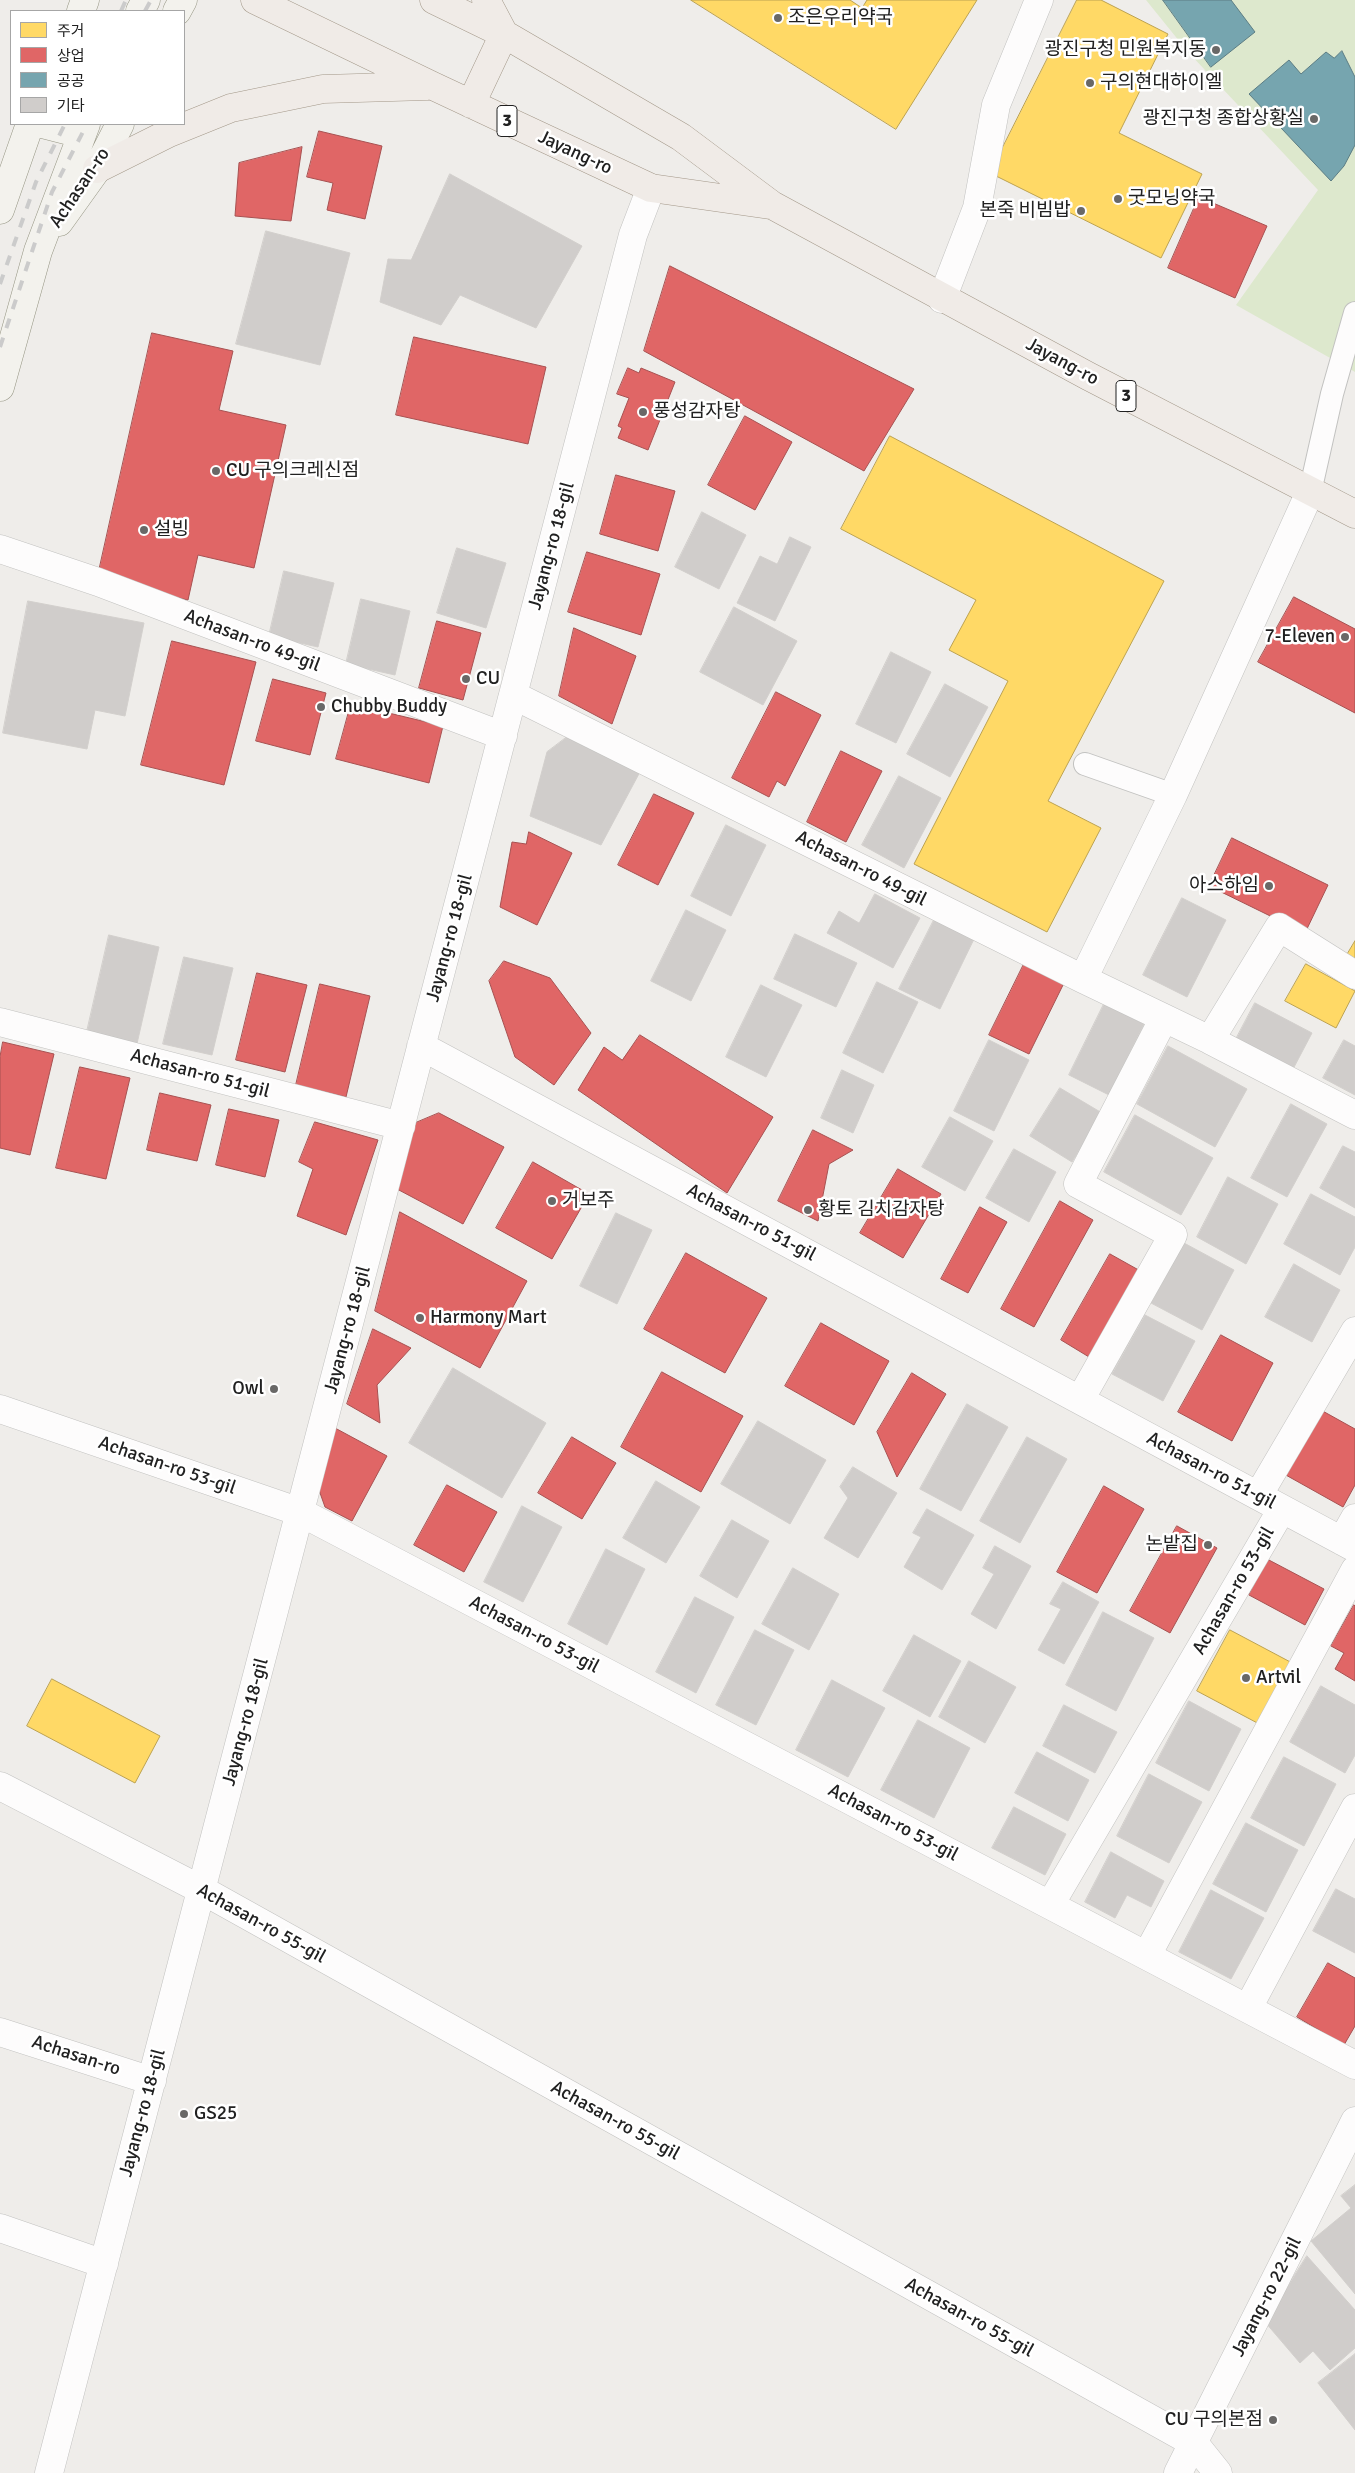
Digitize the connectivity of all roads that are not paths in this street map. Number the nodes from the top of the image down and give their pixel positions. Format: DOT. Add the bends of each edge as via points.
graph roads {
  1 [pos="255,0"];
  2 [pos="434,0"];
  3 [pos="486,0"];
  4 [pos="1039,0"];
  5 [pos="504,34"];
  6 [pos="433,86"];
  7 [pos="471,104"];
  8 [pos="30,125"];
  9 [pos="50,125"];
  10 [pos="119,125"];
  11 [pos="84,129"];
  12 [pos="97,169"];
  13 [pos="651,188"];
  14 [pos="772,205"];
  15 [pos="0,210"];
  16 [pos="38,251"];
  17 [pos="942,299"];
  18 [pos="1355,313"];
  19 [pos="0,387"];
  20 [pos="1310,492"];
  21 [pos="1355,514"];
  22 [pos="0,549"];
  23 [pos="513,695"];
  24 [pos="503,736"];
  25 [pos="1085,764"];
  26 [pos="1173,795"];
  27 [pos="1355,975"];
  28 [pos="1083,980"];
  29 [pos="1164,1018"];
  30 [pos="0,1022"];
  31 [pos="1210,1040"];
  32 [pos="421,1046"];
  33 [pos="1355,1115"];
  34 [pos="401,1126"];
  35 [pos="1355,1331"];
  36 [pos="1080,1400"];
  37 [pos="0,1409"];
  38 [pos="1258,1496"];
  39 [pos="1282,1509"];
  40 [pos="300,1512"];
  41 [pos="1355,1518"];
  42 [pos="1348,1545"];
  43 [pos="1355,1570"];
  44 [pos="0,1786"];
  45 [pos="1355,1808"];
  46 [pos="202,1890"];
  47 [pos="1050,1905"];
  48 [pos="1147,1955"];
  49 [pos="1248,2008"];
  50 [pos="0,2032"];
  51 [pos="1355,2065"];
  52 [pos="152,2081"];
  53 [pos="1355,2121"];
  54 [pos="0,2228"];
  55 [pos="104,2264"];
  56 [pos="1194,2444"];
  57 [pos="49,2473"];
  58 [pos="1178,2473"];
  59 [pos="1218,2473"];
  1 -- 6 [label="main road, Jayang-ro / 3"];
  2 -- 5 [label="main road, Jayang-ro / 3"];
  3 -- 5 [label="main road"];
  4 -- 17 [label="street" via="996,105 977,208"];
  5 -- 7 [label="main road"];
  5 -- 14 [label="main road, Jayang-ro / 3" via="681,137"];
  6 -- 7 [label="main road, Jayang-ro / 3"];
  6 -- 12 [label="main road" via="323,89 231,108 169,133"];
  7 -- 13 [label="main road, Jayang-ro / 3"];
  8 -- 15 [label="main road"];
  9 -- 11 [label="main road"];
  10 -- 12 [label="main road, Achasan-ro"];
  11 -- 16 [label="main road, Achasan-ro"];
  12 -- 16 [label="main road, Achasan-ro"];
  13 -- 14 [label="main road, Jayang-ro / 3"];
  13 -- 23 [label="street, Jayang-ro 18-gil" via="633,235"];
  14 -- 17 [label="main road, Jayang-ro / 3"];
  16 -- 19 [label="main road, Achasan-ro"];
  17 -- 20 [label="main road, Jayang-ro / 3"];
  18 -- 20 [label="lane" via="1332,394"];
  20 -- 21 [label="main road, Jayang-ro / 3"];
  20 -- 26 [label="street"];
  22 -- 24 [label="street, Achasan-ro 49-gil" via="98,582"];
  23 -- 24 [label="street, Jayang-ro 18-gil"];
  23 -- 28 [label="street, Achasan-ro 49-gil"];
  24 -- 32 [label="street, Jayang-ro 18-gil"];
  25 -- 26 [label="lane"];
  26 -- 28 [label="street"];
  27 -- 31 [label="street" via="1279,927"];
  28 -- 29 [label="street, Achasan-ro 49-gil"];
  29 -- 31 [label="street, Achasan-ro 49-gil"];
  29 -- 36 [label="street" via="1078,1184 1173,1235"];
  30 -- 34 [label="street, Achasan-ro 51-gil"];
  31 -- 33 [label="street, Achasan-ro 49-gil"];
  32 -- 34 [label="street, Jayang-ro 18-gil"];
  32 -- 36 [label="street, Achasan-ro 51-gil"];
  34 -- 40 [label="street, Jayang-ro 18-gil"];
  35 -- 38 [label="street"];
  36 -- 38 [label="street, Achasan-ro 51-gil"];
  37 -- 40 [label="street, Achasan-ro 53-gil"];
  38 -- 39 [label="street, Achasan-ro 51-gil"];
  39 -- 42 [label="street, Achasan-ro 51-gil"];
  39 -- 47 [label="street, Achasan-ro 53-gil"];
  40 -- 46 [label="street, Jayang-ro 18-gil"];
  40 -- 47 [label="street, Achasan-ro 53-gil"];
  41 -- 42 [label="street, Achasan-ro 51-gil"];
  43 -- 48 [label="street"];
  44 -- 46 [label="street, Achasan-ro 55-gil"];
  45 -- 49 [label="street"];
  46 -- 52 [label="street, Jayang-ro 18-gil"];
  46 -- 56 [label="street, Achasan-ro 55-gil"];
  47 -- 48 [label="street, Achasan-ro 53-gil"];
  48 -- 49 [label="street, Achasan-ro 53-gil"];
  49 -- 51 [label="street, Achasan-ro 53-gil"];
  50 -- 52 [label="street, Achasan-ro"];
  52 -- 55 [label="street, Jayang-ro 18-gil"];
  53 -- 56 [label="street, Jayang-ro 22-gil"];
  54 -- 55 [label="street"];
  55 -- 57 [label="street, Jayang-ro 18-gil"];
  56 -- 58 [label="street, Jayang-ro 22-gil"];
  56 -- 59 [label="street, Achasan-ro 55-gil"];
}
